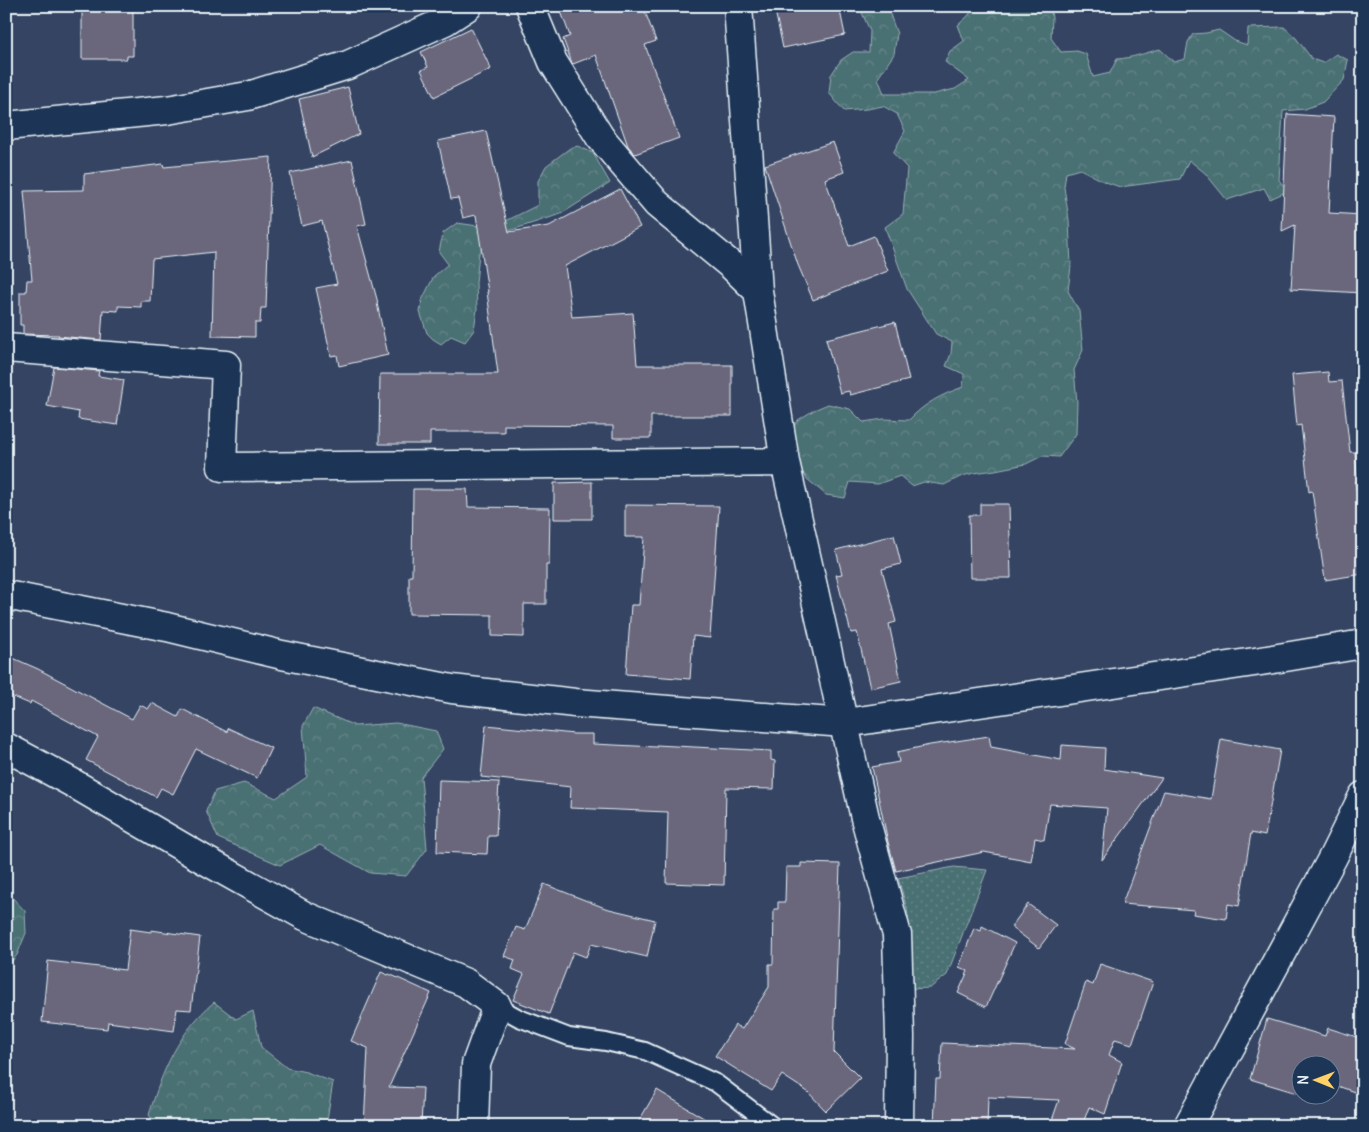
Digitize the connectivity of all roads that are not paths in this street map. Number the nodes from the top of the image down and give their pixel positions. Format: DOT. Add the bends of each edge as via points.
graph roads {
  1 [pos="468,6"];
  2 [pos="530,6"];
  3 [pos="738,6"];
  4 [pos="6,126"];
  5 [pos="758,291"];
  6 [pos="6,348"];
  7 [pos="786,462"];
  8 [pos="6,594"];
  9 [pos="1363,644"];
  10 [pos="845,723"];
  11 [pos="6,747"];
  12 [pos="1363,796"];
  13 [pos="496,1006"];
  14 [pos="474,1126"];
  15 [pos="773,1126"];
  16 [pos="899,1126"];
  17 [pos="1188,1126"];
  1 -- 4 [label="street" via="445,21 348,65 248,96 167,110"];
  2 -- 5 [label="street" via="553,62 600,137 657,204"];
  3 -- 5 [label="street"];
  5 -- 7 [label="street"];
  6 -- 7 [label="street" via="226,365 222,467"];
  7 -- 10 [label="street"];
  8 -- 10 [label="street" via="167,627 282,655 452,688 575,703"];
  9 -- 10 [label="street"];
  10 -- 16 [label="street" via="897,935"];
  11 -- 13 [label="street" via="305,916 466,983"];
  12 -- 17 [label="street"];
  13 -- 14 [label="street" via="476,1064"];
  13 -- 15 [label="lane" via="569,1038 645,1051 716,1083"];
}
